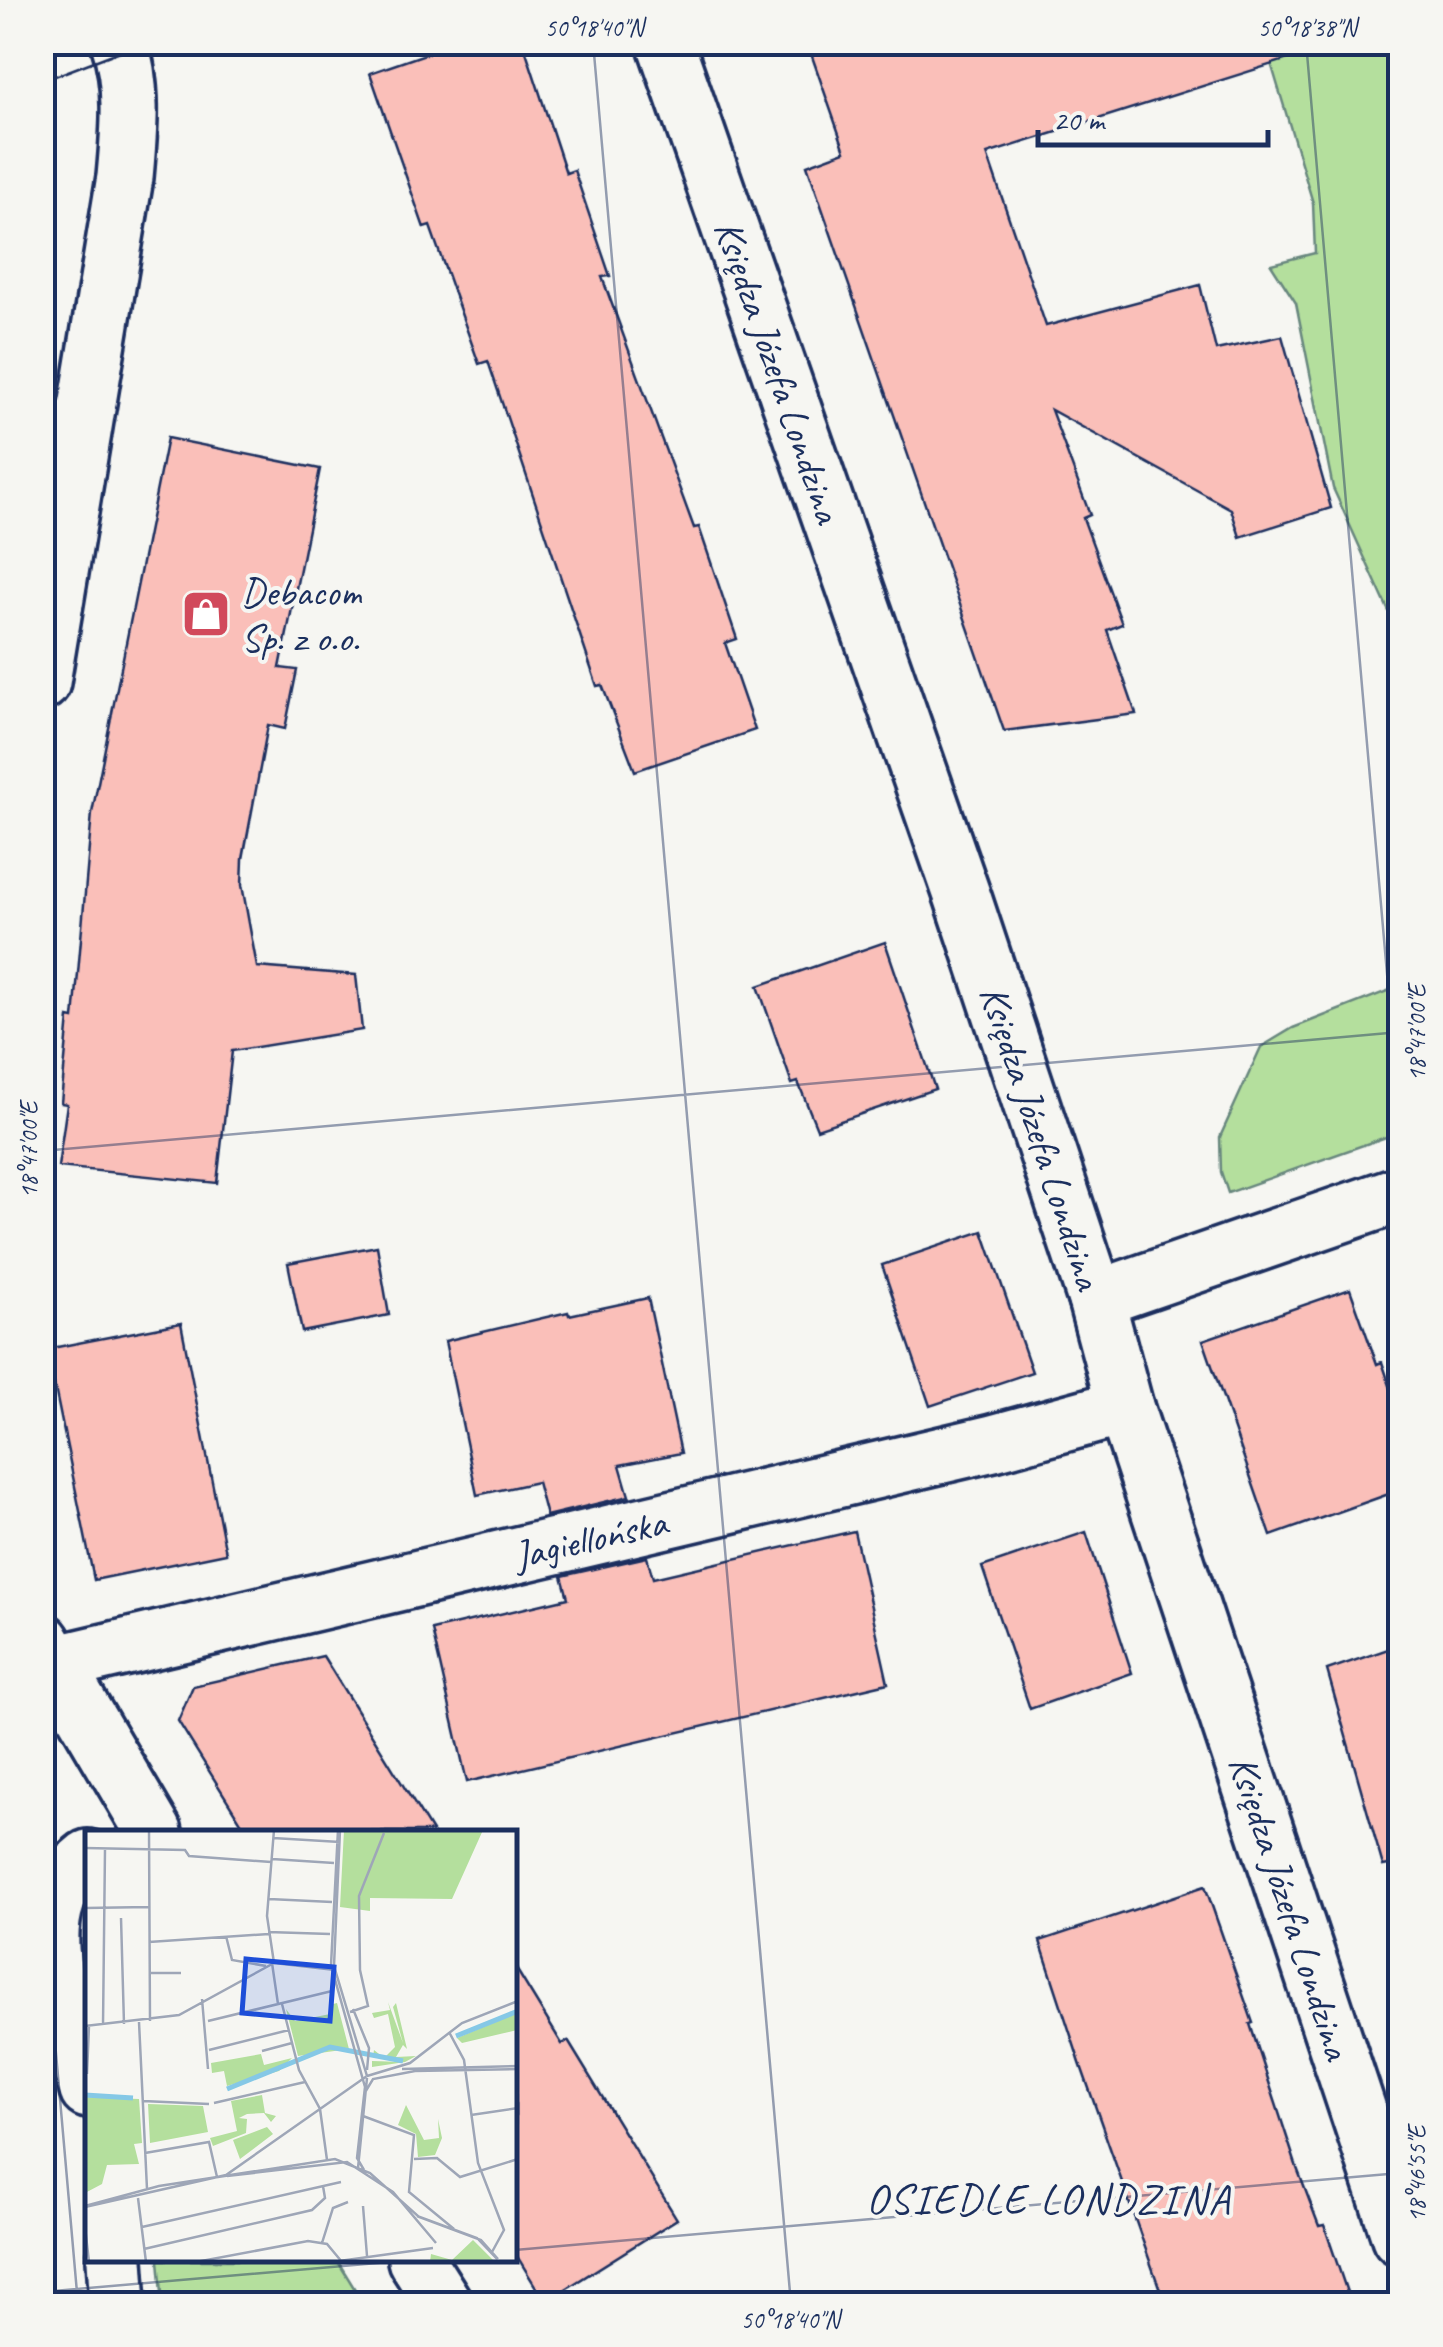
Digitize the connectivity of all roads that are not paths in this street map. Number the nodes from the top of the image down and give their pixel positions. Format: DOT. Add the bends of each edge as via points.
graph roads {
  1 [pos="119,42"];
  2 [pos="665,42"];
  3 [pos="42,682"];
  4 [pos="1400,1194"];
  5 [pos="1096,1299"];
  6 [pos="1124,1407"];
  7 [pos="48,1653"];
  8 [pos="145,1829"];
  9 [pos="85,1860"];
  10 [pos="85,2079"];
  11 [pos="1400,2237"];
  12 [pos="115,2262"];
  13 [pos="417,2262"];
  14 [pos="118,2304"];
  15 [pos="444,2304"];
  1 -- 3 [label="street" via="127,78 125,177"];
  2 -- 5 [label="street, Księdza Józefa Londzina"];
  4 -- 5 [label="street"];
  5 -- 6 [label="street, Księdza Józefa Londzina"];
  6 -- 7 [label="street, Jagiellońska" via="993,1443"];
  6 -- 11 [label="street, Księdza Józefa Londzina"];
  7 -- 8 [label="street"];
  9 -- 10 [label="street" via="57,1892 51,1922 52,1963"];
  12 -- 14 [label="street"];
  13 -- 15 [label="street"];
}
